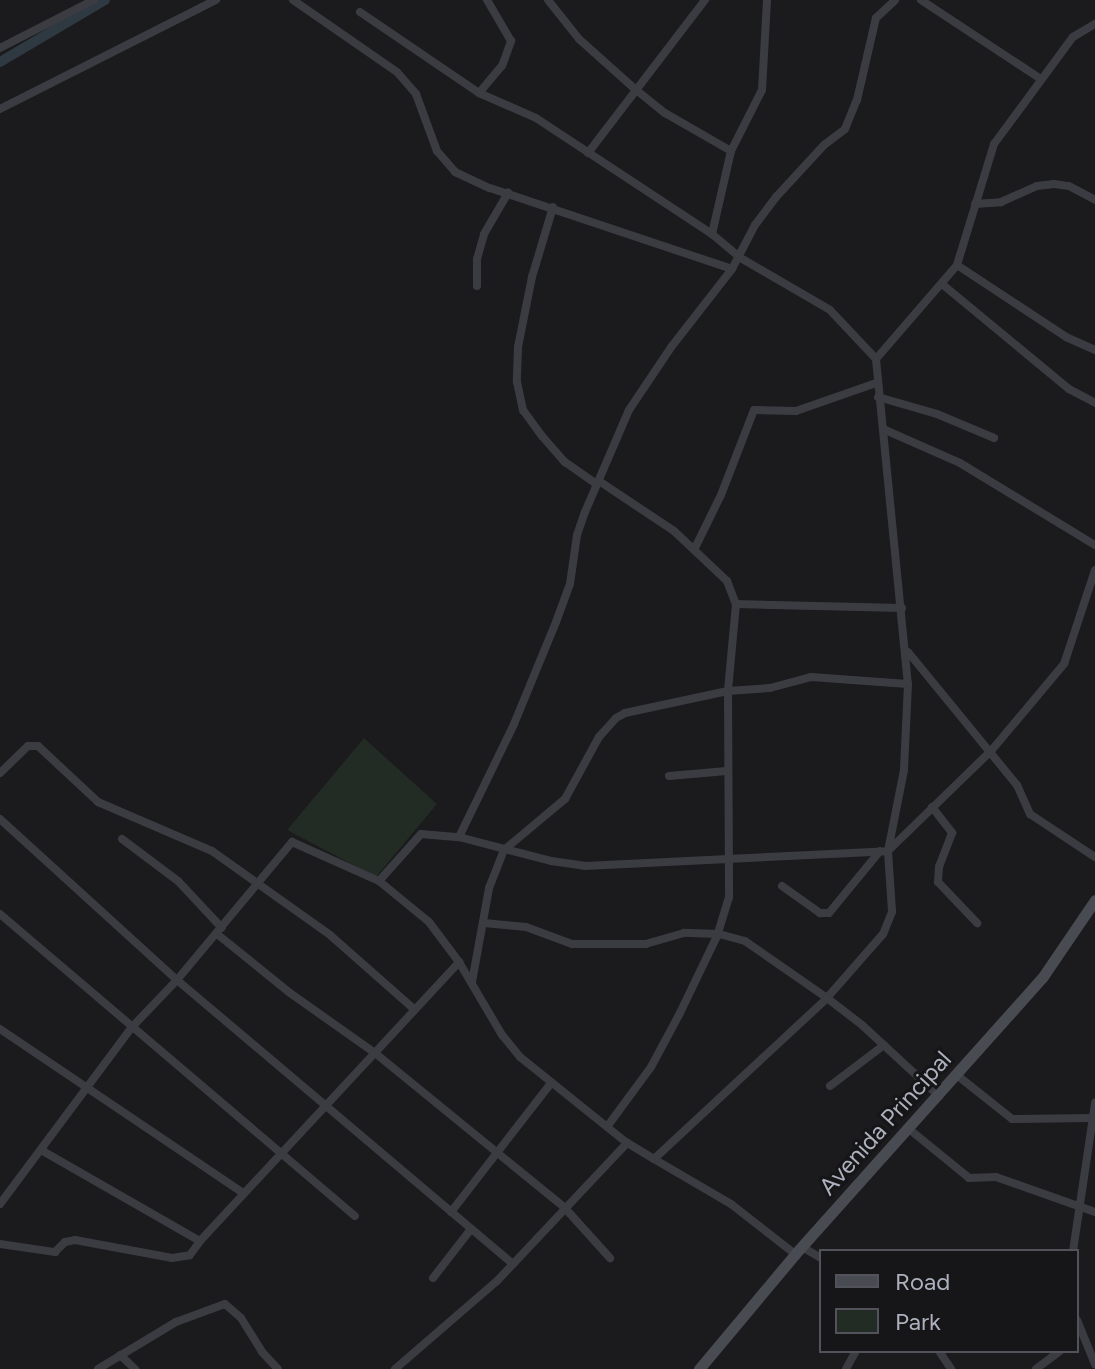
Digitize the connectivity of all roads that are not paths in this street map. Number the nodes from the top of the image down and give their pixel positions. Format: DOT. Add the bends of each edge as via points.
graph roads {
  1 [pos="94,0"];
  2 [pos="216,0"];
  3 [pos="293,0"];
  4 [pos="487,0"];
  5 [pos="548,0"];
  6 [pos="705,0"];
  7 [pos="767,0"];
  8 [pos="895,0"];
  9 [pos="921,0"];
  10 [pos="360,12"];
  11 [pos="1095,24"];
  12 [pos="0,48"];
  13 [pos="1041,79"];
  14 [pos="635,89"];
  15 [pos="479,93"];
  16 [pos="0,109"];
  17 [pos="731,151"];
  18 [pos="588,153"];
  19 [pos="508,193"];
  20 [pos="1095,200"];
  21 [pos="975,204"];
  22 [pos="553,207"];
  23 [pos="712,234"];
  24 [pos="739,257"];
  25 [pos="957,265"];
  26 [pos="732,269"];
  27 [pos="942,284"];
  28 [pos="477,286"];
  29 [pos="1095,350"];
  30 [pos="876,359"];
  31 [pos="876,383"];
  32 [pos="878,397"];
  33 [pos="1095,403"];
  34 [pos="883,429"];
  35 [pos="994,438"];
  36 [pos="598,482"];
  37 [pos="1095,545"];
  38 [pos="694,550"];
  39 [pos="1095,570"];
  40 [pos="736,604"];
  41 [pos="902,608"];
  42 [pos="907,651"];
  43 [pos="908,684"];
  44 [pos="728,691"];
  45 [pos="991,751"];
  46 [pos="727,771"];
  47 [pos="0,773"];
  48 [pos="669,776"];
  49 [pos="932,807"];
  50 [pos="0,819"];
  51 [pos="459,837"];
  52 [pos="122,839"];
  53 [pos="504,850"];
  54 [pos="884,851"];
  55 [pos="731,857"];
  56 [pos="1095,857"];
  57 [pos="379,881"];
  58 [pos="260,885"];
  59 [pos="782,886"];
  60 [pos="1095,900"];
  61 [pos="0,914"];
  62 [pos="484,923"];
  63 [pos="977,923"];
  64 [pos="219,931"];
  65 [pos="718,934"];
  66 [pos="459,962"];
  67 [pos="177,980"];
  68 [pos="472,982"];
  69 [pos="827,998"];
  70 [pos="415,1010"];
  71 [pos="132,1027"];
  72 [pos="0,1029"];
  73 [pos="884,1045"];
  74 [pos="375,1053"];
  75 [pos="958,1076"];
  76 [pos="551,1083"];
  77 [pos="830,1086"];
  78 [pos="86,1089"];
  79 [pos="939,1096"];
  80 [pos="1095,1103"];
  81 [pos="324,1108"];
  82 [pos="1092,1118"];
  83 [pos="607,1127"];
  84 [pos="909,1129"];
  85 [pos="627,1143"];
  86 [pos="41,1150"];
  87 [pos="496,1152"];
  88 [pos="283,1153"];
  89 [pos="654,1159"];
  90 [pos="243,1193"];
  91 [pos="0,1204"];
  92 [pos="564,1207"];
  93 [pos="1078,1207"];
  94 [pos="451,1212"];
  95 [pos="1095,1212"];
  96 [pos="355,1216"];
  97 [pos="471,1229"];
  98 [pos="200,1241"];
  99 [pos="0,1244"];
  100 [pos="1073,1249"];
  101 [pos="799,1250"];
  102 [pos="819,1257"];
  103 [pos="610,1258"];
  104 [pos="513,1264"];
  105 [pos="433,1278"];
  106 [pos="1079,1337"];
  107 [pos="1057,1353"];
  108 [pos="120,1355"];
  109 [pos="1095,1364"];
  110 [pos="98,1369"];
  111 [pos="135,1369"];
  112 [pos="278,1369"];
  113 [pos="395,1369"];
  114 [pos="699,1369"];
  115 [pos="1036,1369"];
  1 -- 12 [label="street"];
  2 -- 16 [label="street"];
  3 -- 19 [label="street" via="397,72 416,94 437,151 455,172"];
  4 -- 15 [label="street" via="511,41 502,66"];
  5 -- 14 [label="street" via="579,39"];
  6 -- 14 [label="street"];
  7 -- 17 [label="street" via="762,90"];
  8 -- 24 [label="street" via="876,18 845,129 777,196"];
  9 -- 13 [label="street"];
  10 -- 15 [label="street"];
  11 -- 13 [label="street" via="1073,37"];
  13 -- 21 [label="street" via="994,144"];
  14 -- 17 [label="street"];
  14 -- 18 [label="street"];
  15 -- 18 [label="street" via="536,118"];
  17 -- 23 [label="street"];
  18 -- 23 [label="street"];
  19 -- 22 [label="street"];
  19 -- 28 [label="street" via="484,234"];
  20 -- 21 [label="street" via="1054,184 1001,202"];
  21 -- 25 [label="street"];
  22 -- 26 [label="street"];
  22 -- 36 [label="street" via="532,277 517,382 523,410 542,436 565,462"];
  23 -- 24 [label="street"];
  24 -- 26 [label="street"];
  24 -- 30 [label="street" via="830,310"];
  25 -- 27 [label="street"];
  25 -- 29 [label="street" via="1066,337"];
  26 -- 36 [label="street" via="629,410"];
  27 -- 30 [label="street"];
  27 -- 33 [label="street" via="1069,389"];
  30 -- 31 [label="street"];
  31 -- 32 [label="street"];
  31 -- 38 [label="street" via="796,411 754,410"];
  32 -- 34 [label="street"];
  32 -- 35 [label="street"];
  34 -- 37 [label="street" via="960,463"];
  34 -- 41 [label="street"];
  36 -- 38 [label="street" via="661,521"];
  36 -- 51 [label="street" via="577,535 570,584 556,622"];
  38 -- 40 [label="street" via="727,581"];
  39 -- 45 [label="street" via="1064,664"];
  40 -- 41 [label="street"];
  40 -- 44 [label="street"];
  41 -- 42 [label="street"];
  42 -- 43 [label="street"];
  42 -- 45 [label="street"];
  43 -- 44 [label="street" via="811,677 770,688"];
  43 -- 54 [label="street" via="904,770"];
  44 -- 46 [label="street"];
  44 -- 53 [label="street" via="616,718 599,737 565,799"];
  45 -- 49 [label="street"];
  45 -- 56 [label="street" via="1018,787 1030,814"];
  46 -- 48 [label="street"];
  46 -- 55 [label="street"];
  47 -- 58 [label="street" via="28,746 38,746 98,802 212,851"];
  49 -- 54 [label="street"];
  49 -- 63 [label="street" via="952,833 938,882"];
  50 -- 67 [label="street"];
  51 -- 53 [label="street"];
  51 -- 57 [label="street" via="417,835"];
  52 -- 64 [label="street" via="178,881"];
  53 -- 55 [label="street" via="585,866"];
  53 -- 62 [label="street" via="489,888"];
  54 -- 55 [label="street"];
  54 -- 59 [label="street" via="829,913 820,913"];
  54 -- 69 [label="street" via="889,925"];
  55 -- 65 [label="street" via="729,897"];
  57 -- 58 [label="street" via="292,842"];
  57 -- 66 [label="street" via="429,922"];
  58 -- 64 [label="street"];
  58 -- 70 [label="street" via="330,935"];
  60 -- 75 [label="main road, Avenida Principal" via="1042,978"];
  61 -- 71 [label="street"];
  62 -- 65 [label="street" via="526,927 572,944 646,944 684,933"];
  62 -- 68 [label="street"];
  64 -- 67 [label="street"];
  64 -- 74 [label="street" via="290,993"];
  65 -- 69 [label="street" via="745,941"];
  65 -- 83 [label="street" via="651,1067"];
  66 -- 68 [label="street"];
  66 -- 70 [label="street"];
  67 -- 71 [label="street"];
  67 -- 81 [label="street"];
  68 -- 76 [label="street" via="510,1046"];
  69 -- 73 [label="street"];
  69 -- 89 [label="street"];
  70 -- 74 [label="street"];
  71 -- 78 [label="street"];
  71 -- 88 [label="street"];
  72 -- 78 [label="street"];
  73 -- 77 [label="street"];
  73 -- 79 [label="street"];
  74 -- 81 [label="street"];
  74 -- 87 [label="street"];
  75 -- 79 [label="main road, Avenida Principal"];
  75 -- 82 [label="street" via="1012,1119"];
  76 -- 83 [label="street"];
  76 -- 87 [label="street"];
  78 -- 86 [label="street"];
  78 -- 90 [label="street"];
  79 -- 84 [label="main road, Avenida Principal"];
  80 -- 82 [label="street"];
  81 -- 88 [label="street"];
  81 -- 94 [label="street"];
  82 -- 93 [label="street"];
  83 -- 85 [label="street"];
  84 -- 93 [label="street" via="969,1178 996,1177"];
  84 -- 101 [label="main road, Avenida Principal"];
  85 -- 89 [label="street"];
  85 -- 92 [label="street"];
  86 -- 91 [label="street"];
  86 -- 98 [label="street"];
  87 -- 92 [label="street"];
  87 -- 94 [label="street"];
  88 -- 90 [label="street"];
  88 -- 96 [label="street"];
  89 -- 101 [label="street"];
  90 -- 98 [label="street"];
  92 -- 103 [label="street"];
  92 -- 104 [label="street"];
  93 -- 95 [label="street"];
  93 -- 100 [label="street"];
  94 -- 97 [label="street"];
  97 -- 104 [label="street"];
  97 -- 105 [label="street"];
  98 -- 99 [label="street" via="190,1255 172,1258 75,1240 55,1252"];
  101 -- 102 [label="street"];
  101 -- 114 [label="main road, Avenida Principal"];
  104 -- 113 [label="street"];
  106 -- 109 [label="street"];
  107 -- 115 [label="street"];
  108 -- 110 [label="street"];
  108 -- 111 [label="street"];
  108 -- 112 [label="street" via="176,1322 225,1304"];
}
